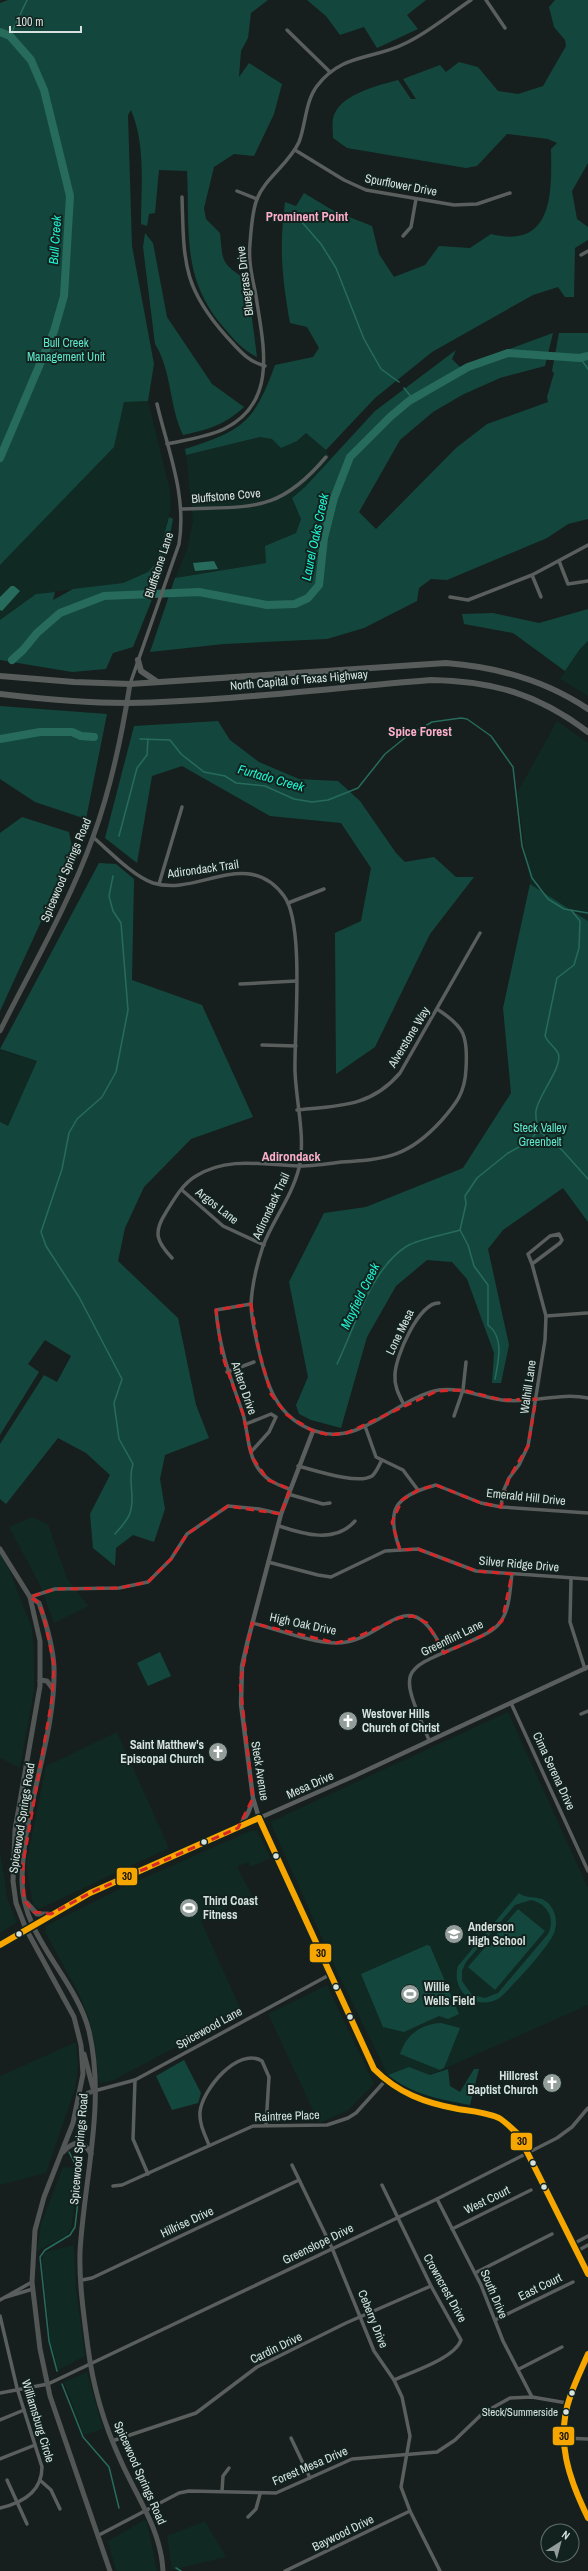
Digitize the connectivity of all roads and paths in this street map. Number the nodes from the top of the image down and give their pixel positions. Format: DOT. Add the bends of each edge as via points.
graph roads {
  1 [pos="471,0"];
  2 [pos="486,0"];
  3 [pos="505,28"];
  4 [pos="287,30"];
  5 [pos="330,72"];
  6 [pos="294,150"];
  7 [pos="237,191"];
  8 [pos="510,193"];
  9 [pos="182,197"];
  10 [pos="257,199"];
  11 [pos="416,199"];
  12 [pos="403,236"];
  13 [pos="588,251"];
  14 [pos="581,255"];
  15 [pos="265,366"];
  16 [pos="157,404"];
  17 [pos="167,444"];
  18 [pos="326,457"];
  19 [pos="182,509"];
  20 [pos="588,545"];
  21 [pos="559,562"];
  22 [pos="532,575"];
  23 [pos="588,581"];
  24 [pos="450,597"];
  25 [pos="541,597"];
  26 [pos="138,660"];
  27 [pos="0,676"];
  28 [pos="160,682"];
  29 [pos="130,684"];
  30 [pos="0,694"];
  31 [pos="127,703"];
  32 [pos="588,709"];
  33 [pos="588,732"];
  34 [pos="182,807"];
  35 [pos="93,837"];
  36 [pos="158,884"];
  37 [pos="324,889"];
  38 [pos="288,903"];
  39 [pos="480,933"];
  40 [pos="296,981"];
  41 [pos="240,984"];
  42 [pos="437,1009"];
  43 [pos="0,1031"];
  44 [pos="262,1045"];
  45 [pos="296,1046"];
  46 [pos="297,1110"];
  47 [pos="300,1166"];
  48 [pos="182,1190"];
  49 [pos="264,1245"];
  50 [pos="172,1258"];
  51 [pos="532,1264"];
  52 [pos="439,1303"];
  53 [pos="251,1304"];
  54 [pos="587,1312"];
  55 [pos="546,1316"];
  56 [pos="254,1362"];
  57 [pos="466,1362"];
  58 [pos="227,1372"];
  59 [pos="463,1390"];
  60 [pos="588,1398"];
  61 [pos="536,1399"];
  62 [pos="404,1405"];
  63 [pos="454,1416"];
  64 [pos="246,1424"];
  65 [pos="365,1426"];
  66 [pos="313,1431"];
  67 [pos="251,1452"];
  68 [pos="382,1460"];
  69 [pos="298,1466"];
  70 [pos="418,1490"];
  71 [pos="289,1492"];
  72 [pos="330,1503"];
  73 [pos="501,1506"];
  74 [pos="588,1513"];
  75 [pos="282,1514"];
  76 [pos="355,1521"];
  77 [pos="279,1526"];
  78 [pos="0,1549"];
  79 [pos="400,1550"];
  80 [pos="268,1562"];
  81 [pos="512,1574"];
  82 [pos="571,1579"];
  83 [pos="588,1579"];
  84 [pos="30,1597"];
  85 [pos="252,1623"];
  86 [pos="444,1653"];
  87 [pos="587,1668"];
  88 [pos="40,1680"];
  89 [pos="53,1689"];
  90 [pos="511,1703"];
  91 [pos="588,1711"];
  92 [pos="581,1714"];
  93 [pos="429,1740"];
  94 [pos="253,1798"];
  95 [pos="18,1814"];
  96 [pos="259,1818"];
  97 [pos="238,1828"];
  98 [pos="28,1829"];
  99 [pos="588,1870"];
  100 [pos="24,1900"];
  101 [pos="51,1914"];
  102 [pos="34,1925"];
  103 [pos="26,1929"];
  104 [pos="0,1945"];
  105 [pos="330,1974"];
  106 [pos="81,2045"];
  107 [pos="135,2080"];
  108 [pos="385,2081"];
  109 [pos="82,2087"];
  110 [pos="94,2091"];
  111 [pos="78,2105"];
  112 [pos="588,2108"];
  113 [pos="266,2125"];
  114 [pos="210,2145"];
  115 [pos="91,2154"];
  116 [pos="529,2154"];
  117 [pos="60,2156"];
  118 [pos="292,2165"];
  119 [pos="148,2174"];
  120 [pos="299,2180"];
  121 [pos="382,2185"];
  122 [pos="113,2186"];
  123 [pos="531,2190"];
  124 [pos="437,2199"];
  125 [pos="397,2217"];
  126 [pos="452,2229"];
  127 [pos="552,2234"];
  128 [pos="588,2236"];
  129 [pos="573,2244"];
  130 [pos="588,2245"];
  131 [pos="332,2248"];
  132 [pos="577,2251"];
  133 [pos="475,2273"];
  134 [pos="588,2274"];
  135 [pos="82,2280"];
  136 [pos="32,2282"];
  137 [pos="573,2282"];
  138 [pos="431,2286"];
  139 [pos="33,2288"];
  140 [pos="2,2299"];
  141 [pos="0,2316"];
  142 [pos="362,2317"];
  143 [pos="495,2320"];
  144 [pos="562,2347"];
  145 [pos="588,2354"];
  146 [pos="90,2363"];
  147 [pos="519,2369"];
  148 [pos="394,2380"];
  149 [pos="48,2384"];
  150 [pos="17,2388"];
  151 [pos="0,2393"];
  152 [pos="532,2397"];
  153 [pos="567,2403"];
  154 [pos="24,2410"];
  155 [pos="0,2420"];
  156 [pos="291,2438"];
  157 [pos="563,2438"];
  158 [pos="588,2438"];
  159 [pos="112,2441"];
  160 [pos="35,2445"];
  161 [pos="406,2456"];
  162 [pos="0,2459"];
  163 [pos="229,2468"];
  164 [pos="310,2478"];
  165 [pos="7,2480"];
  166 [pos="41,2481"];
  167 [pos="222,2491"];
  168 [pos="260,2494"];
  169 [pos="17,2502"];
  170 [pos="0,2508"];
  171 [pos="60,2509"];
  172 [pos="146,2510"];
  173 [pos="410,2511"];
  174 [pos="248,2517"];
  175 [pos="588,2518"];
  176 [pos="27,2524"];
  177 [pos="99,2535"];
  178 [pos="110,2571"];
  179 [pos="163,2571"];
  180 [pos="284,2571"];
  181 [pos="440,2571"];
  1 -- 5 [label="street, Bluegrass Drive" via="404,44 346,61"];
  2 -- 3 [label="street"];
  4 -- 5 [label="street"];
  5 -- 6 [label="street, Bluegrass Drive" via="311,95 303,129"];
  6 -- 10 [label="street, Bluegrass Drive"];
  6 -- 11 [label="street, Spurflower Drive" via="355,185"];
  7 -- 10 [label="street"];
  8 -- 11 [label="street, Spurflower Drive" via="466,205"];
  9 -- 15 [label="street" via="184,246 192,287 212,321 245,357"];
  10 -- 15 [label="street, Bluegrass Drive" via="249,252"];
  11 -- 12 [label="street" via="411,227"];
  13 -- 14 [label="street"];
  15 -- 17 [label="street, Bluegrass Drive" via="257,395 240,418 213,433"];
  16 -- 17 [label="street, Bluffstone Lane"];
  17 -- 19 [label="street, Bluffstone Lane"];
  18 -- 19 [label="street, Bluffstone Cove" via="300,485 274,500 250,506"];
  19 -- 26 [label="street, Bluffstone Lane" via="179,544"];
  20 -- 21 [label="street"];
  21 -- 22 [label="street"];
  21 -- 23 [label="street" via="568,584"];
  22 -- 24 [label="street" via="468,600"];
  22 -- 25 [label="street"];
  26 -- 28 [label="highway" via="144,675"];
  26 -- 29 [label="street, Bluffstone Lane"];
  27 -- 29 [label="highway, North Capital of Texas Highway"];
  28 -- 29 [label="highway, North Capital of Texas Highway"];
  28 -- 32 [label="highway, North Capital of Texas Highway" via="446,663 522,676 551,687"];
  29 -- 31 [label="main road, Spicewood Springs Road"];
  30 -- 31 [label="highway, North Capital of Texas Highway" via="64,701"];
  31 -- 33 [label="highway, North Capital of Texas Highway" via="453,680 494,686 534,699 551,706"];
  31 -- 35 [label="main road, Spicewood Springs Road" via="104,804"];
  34 -- 36 [label="street"];
  35 -- 36 [label="street, Adirondack Trail" via="138,875"];
  35 -- 43 [label="main road, Spicewood Springs Road" via="61,910"];
  36 -- 38 [label="street, Adirondack Trail" via="177,886 242,873 267,880 281,892"];
  37 -- 38 [label="street"];
  38 -- 40 [label="street, Adirondack Trail" via="293,921"];
  39 -- 42 [label="street, Alverstone Way"];
  40 -- 41 [label="street"];
  40 -- 45 [label="street, Adirondack Trail"];
  42 -- 46 [label="street, Alverstone Way" via="400,1073 385,1088 358,1103"];
  42 -- 47 [label="street" via="456,1022 465,1036 465,1085 456,1105 428,1135 397,1155"];
  44 -- 45 [label="street"];
  45 -- 46 [label="street, Adirondack Trail"];
  46 -- 47 [label="street, Adirondack Trail"];
  47 -- 48 [label="street" via="249,1162 225,1165 194,1177"];
  47 -- 49 [label="street, Adirondack Trail"];
  48 -- 49 [label="street, Argos Lane" via="223,1226"];
  48 -- 50 [label="street" via="157,1232 159,1243"];
  49 -- 53 [label="street, Adirondack Trail"];
  51 -- 51 [label="street, Walhill Lane" via="560,1243 562,1240 559,1234 550,1236 528,1254"];
  51 -- 55 [label="street, Walhill Lane"];
  52 -- 62 [label="street, Lone Mesa" via="428,1305 419,1315 397,1360 395,1384"];
  53 -- 58 [label="street, Antero Drive" via="216,1310"];
  53 -- 66 [label="street, Adirondack Trail" via="259,1351 271,1394 287,1415"];
  54 -- 55 [label="street"];
  55 -- 61 [label="street, Walhill Lane"];
  56 -- 58 [label="street"];
  57 -- 59 [label="street"];
  58 -- 64 [label="street, Antero Drive"];
  59 -- 61 [label="street, Adirondack Trail" via="502,1400"];
  59 -- 62 [label="street, Adirondack Trail" via="429,1393"];
  59 -- 63 [label="street"];
  60 -- 61 [label="street, Adirondack Trail" via="567,1396"];
  61 -- 73 [label="street, Walhill Lane" via="528,1446 519,1466 509,1478"];
  62 -- 65 [label="street, Adirondack Trail"];
  64 -- 67 [label="street, Antero Drive"];
  64 -- 67 [label="street" via="271,1414 276,1418 269,1432"];
  65 -- 66 [label="street, Adirondack Trail" via="335,1435"];
  65 -- 68 [label="street" via="373,1452"];
  66 -- 69 [label="street, Steck Avenue"];
  67 -- 71 [label="street, Antero Drive" via="256,1465 268,1480"];
  68 -- 69 [label="street" via="374,1474 364,1479 347,1479"];
  68 -- 70 [label="street" via="403,1470"];
  69 -- 71 [label="street, Steck Avenue"];
  70 -- 73 [label="street, Emerald Hill Drive" via="440,1486 481,1503"];
  70 -- 79 [label="street, Emerald Hill Drive" via="402,1500 393,1514 393,1531"];
  71 -- 72 [label="street, Antero Drive" via="323,1504"];
  71 -- 75 [label="street, Steck Avenue"];
  73 -- 74 [label="street, Emerald Hill Drive"];
  75 -- 77 [label="street, Steck Avenue"];
  75 -- 84 [label="street" via="228,1506 187,1534 171,1559 148,1582 119,1588 54,1589"];
  76 -- 77 [label="street" via="344,1531 328,1535 312,1536"];
  77 -- 80 [label="street, Steck Avenue"];
  78 -- 84 [label="main road, Spicewood Springs Road"];
  79 -- 80 [label="street, Silver Ridge Drive" via="385,1551 332,1577"];
  79 -- 81 [label="street, Silver Ridge Drive" via="418,1549 476,1571"];
  80 -- 85 [label="street, Steck Avenue"];
  81 -- 82 [label="street, Silver Ridge Drive"];
  81 -- 86 [label="street, Greenflint Lane" via="502,1621 484,1635"];
  82 -- 83 [label="street, Silver Ridge Drive"];
  82 -- 87 [label="street" via="570,1622"];
  84 -- 88 [label="main road, Spicewood Springs Road" via="40,1641"];
  84 -- 89 [label="main road, Spicewood Springs Road" via="39,1603 47,1628 53,1654"];
  85 -- 86 [label="street, High Oak Drive" via="336,1643 399,1618 418,1617 427,1623"];
  85 -- 94 [label="street, Steck Avenue" via="240,1683"];
  86 -- 93 [label="street, Greenflint Lane" via="414,1668 408,1683 412,1700"];
  87 -- 90 [label="street, Mesa Drive"];
  88 -- 89 [label="main road" via="47,1681"];
  88 -- 95 [label="main road, Spicewood Springs Road"];
  89 -- 98 [label="main road, Spicewood Springs Road"];
  90 -- 93 [label="street, Mesa Drive"];
  90 -- 99 [label="street, Cima Serena Drive"];
  91 -- 92 [label="street"];
  93 -- 96 [label="street, Mesa Drive"];
  94 -- 96 [label="street, Steck Avenue"];
  94 -- 97 [label="street" via="249,1811"];
  95 -- 98 [label="main road" via="22,1826"];
  95 -- 103 [label="main road, Spicewood Springs Road" via="12,1846 13,1881 16,1903"];
  96 -- 97 [label="street, Mesa Drive"];
  96 -- 105 [label="street, Steck Avenue"];
  97 -- 101 [label="street, Mesa Drive" via="90,1893"];
  98 -- 100 [label="main road, Spicewood Springs Road" via="22,1871"];
  100 -- 101 [label="main road" via="34,1912"];
  100 -- 102 [label="main road, Spicewood Springs Road"];
  101 -- 102 [label="street, Mesa Drive"];
  102 -- 103 [label="street, Mesa Drive"];
  102 -- 110 [label="main road, Spicewood Springs Road" via="83,2013 91,2043"];
  103 -- 104 [label="street, Mesa Drive"];
  103 -- 106 [label="main road, Spicewood Springs Road" via="68,2003"];
  105 -- 107 [label="street, Spicewood Lane"];
  105 -- 108 [label="street, Steck Avenue" via="369,2060"];
  106 -- 109 [label="main road, Spicewood Springs Road"];
  106 -- 110 [label="main road" via="88,2078"];
  107 -- 110 [label="street, Spicewood Lane"];
  107 -- 119 [label="street" via="133,2139"];
  108 -- 113 [label="street, Raintree Place" via="356,2113 337,2122 319,2126"];
  108 -- 116 [label="street, Steck Avenue" via="401,2093 418,2100 489,2114 501,2119 518,2134"];
  109 -- 110 [label="main road"];
  109 -- 111 [label="main road, Spicewood Springs Road"];
  110 -- 111 [label="main road" via="88,2093"];
  110 -- 115 [label="main road, Spicewood Springs Road"];
  111 -- 117 [label="main road, Spicewood Springs Road"];
  112 -- 116 [label="street, Greenslope Drive" via="572,2127"];
  113 -- 114 [label="street, Raintree Place" via="253,2126"];
  113 -- 114 [label="street" via="269,2077 262,2061 254,2057 248,2058 223,2071 202,2102 200,2119"];
  114 -- 119 [label="street, Raintree Place"];
  115 -- 117 [label="main road" via="86,2146 77,2142 71,2144"];
  115 -- 135 [label="main road, Spicewood Springs Road" via="80,2255"];
  116 -- 124 [label="street, Greenslope Drive"];
  116 -- 129 [label="street, Steck Avenue"];
  117 -- 136 [label="main road, Spicewood Springs Road" via="35,2230"];
  118 -- 120 [label="street, Ceberry Drive"];
  119 -- 122 [label="street, Raintree Place"];
  120 -- 131 [label="street, Ceberry Drive"];
  120 -- 135 [label="street, Hillrise Drive" via="92,2278"];
  121 -- 125 [label="street, Crowncrest Drive"];
  123 -- 126 [label="street, West Court"];
  124 -- 125 [label="street, Greenslope Drive"];
  124 -- 126 [label="street, South Drive"];
  125 -- 131 [label="street, Greenslope Drive"];
  125 -- 138 [label="street, Crowncrest Drive"];
  126 -- 133 [label="street, South Drive"];
  127 -- 133 [label="street"];
  128 -- 129 [label="street"];
  129 -- 132 [label="street, Steck Avenue"];
  130 -- 132 [label="street"];
  131 -- 142 [label="street, Ceberry Drive"];
  131 -- 146 [label="street, Greenslope Drive"];
  132 -- 134 [label="street, Steck Avenue"];
  133 -- 143 [label="street, South Drive"];
  135 -- 146 [label="main road, Spicewood Springs Road"];
  136 -- 139 [label="main road, Spicewood Springs Road"];
  136 -- 140 [label="street"];
  137 -- 143 [label="street, East Court"];
  138 -- 142 [label="street, Cardin Drive"];
  138 -- 148 [label="street, Crowncrest Drive" via="460,2334 459,2346 448,2355"];
  139 -- 140 [label="street"];
  139 -- 149 [label="main road, Spicewood Springs Road" via="40,2349"];
  141 -- 150 [label="street, Williamsburg Circle"];
  142 -- 148 [label="street, Ceberry Drive" via="374,2351"];
  142 -- 159 [label="street, Cardin Drive" via="257,2367 196,2413"];
  143 -- 147 [label="street, South Drive" via="503,2341"];
  144 -- 147 [label="street"];
  145 -- 153 [label="street"];
  146 -- 149 [label="street, Greenslope Drive"];
  146 -- 159 [label="main road, Spicewood Springs Road"];
  147 -- 152 [label="street, South Drive"];
  148 -- 161 [label="street, Ceberry Drive" via="402,2397 409,2425"];
  149 -- 150 [label="street, Greenslope Drive"];
  149 -- 177 [label="main road, Spicewood Springs Road" via="54,2409"];
  150 -- 151 [label="street, Greenslope Drive"];
  150 -- 154 [label="street, Williamsburg Circle"];
  152 -- 153 [label="street, Forest Mesa Drive"];
  152 -- 161 [label="street, Forest Mesa Drive" via="510,2398 493,2406 455,2440 437,2452"];
  153 -- 157 [label="street"];
  154 -- 155 [label="street"];
  154 -- 160 [label="street, Williamsburg Circle"];
  156 -- 164 [label="street"];
  157 -- 158 [label="street"];
  157 -- 175 [label="street" via="569,2477"];
  159 -- 172 [label="main road, Spicewood Springs Road"];
  160 -- 162 [label="street"];
  160 -- 166 [label="street, Williamsburg Circle" via="42,2467"];
  161 -- 164 [label="street, Forest Mesa Drive" via="352,2459"];
  161 -- 173 [label="street, Ceberry Drive" via="401,2487"];
  163 -- 167 [label="street" via="223,2476"];
  164 -- 168 [label="street, Forest Mesa Drive" via="285,2490"];
  165 -- 169 [label="street"];
  166 -- 169 [label="street, Williamsburg Circle" via="36,2491"];
  166 -- 171 [label="street" via="51,2490"];
  167 -- 168 [label="street, Forest Mesa Drive"];
  167 -- 172 [label="street, Forest Mesa Drive" via="184,2492"];
  168 -- 174 [label="street" via="256,2509"];
  169 -- 170 [label="street, Williamsburg Circle"];
  169 -- 176 [label="street"];
  172 -- 177 [label="street, Forest Mesa Drive"];
  172 -- 179 [label="main road, Spicewood Springs Road" via="159,2544"];
  173 -- 180 [label="street, Baywood Drive"];
  173 -- 181 [label="street, Ceberry Drive"];
  177 -- 178 [label="main road, Spicewood Springs Road"];
}
